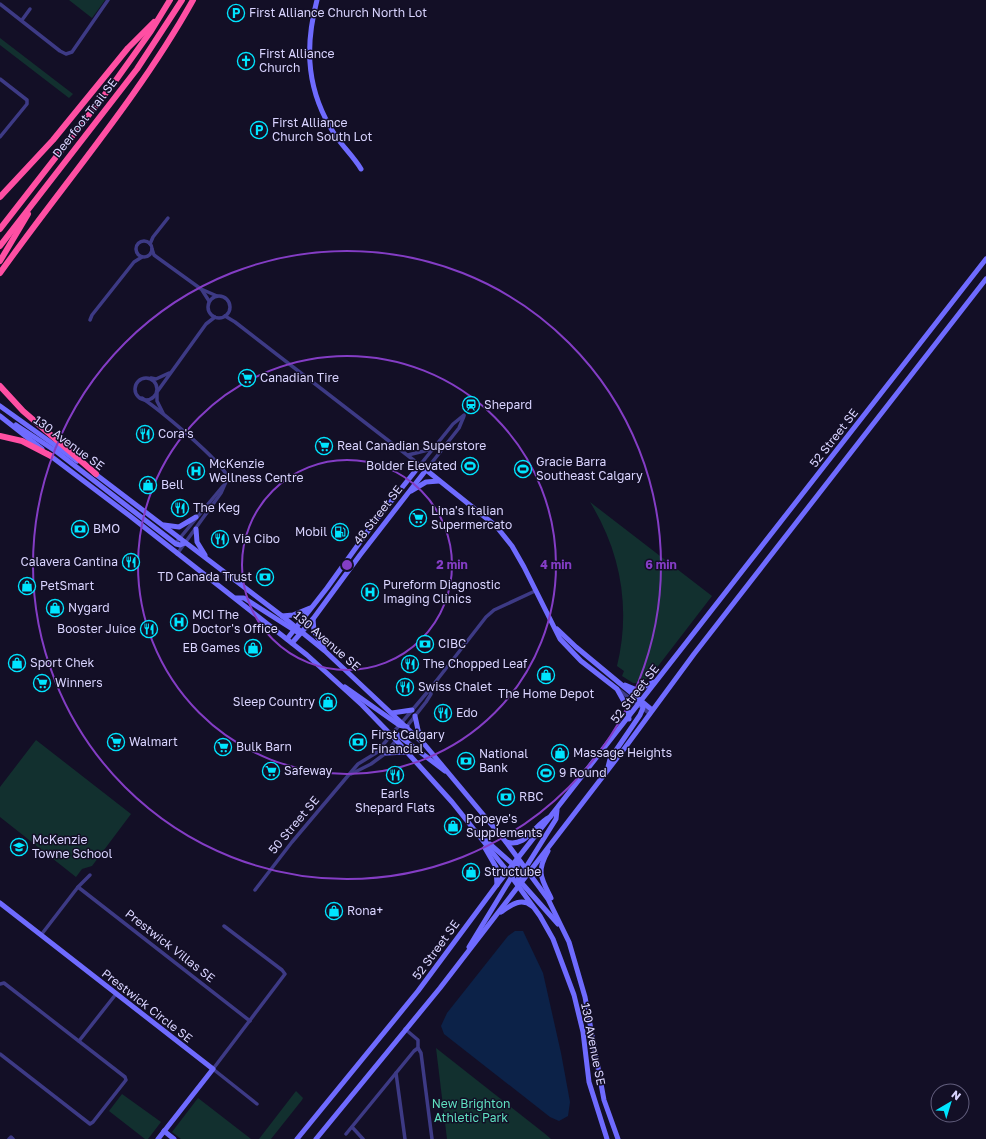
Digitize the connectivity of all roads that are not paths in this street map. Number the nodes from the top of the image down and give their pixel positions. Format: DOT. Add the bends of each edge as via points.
graph roads {
  1 [pos="108,0"];
  2 [pos="170,0"];
  3 [pos="182,0"];
  4 [pos="193,0"];
  5 [pos="317,0"];
  6 [pos="0,4"];
  7 [pos="30,9"];
  8 [pos="162,13"];
  9 [pos="22,20"];
  10 [pos="0,79"];
  11 [pos="0,137"];
  12 [pos="361,169"];
  13 [pos="44,189"];
  14 [pos="0,197"];
  15 [pos="168,218"];
  16 [pos="0,229"];
  17 [pos="153,237"];
  18 [pos="146,241"];
  19 [pos="150,244"];
  20 [pos="0,246"];
  21 [pos="136,252"];
  22 [pos="152,255"];
  23 [pos="142,257"];
  24 [pos="986,259"];
  25 [pos="0,261"];
  26 [pos="134,262"];
  27 [pos="0,273"];
  28 [pos="986,279"];
  29 [pos="201,289"];
  30 [pos="218,296"];
  31 [pos="209,301"];
  32 [pos="208,310"];
  33 [pos="226,315"];
  34 [pos="215,317"];
  35 [pos="89,320"];
  36 [pos="206,324"];
  37 [pos="173,369"];
  38 [pos="149,378"];
  39 [pos="0,386"];
  40 [pos="157,392"];
  41 [pos="142,398"];
  42 [pos="0,406"];
  43 [pos="165,415"];
  44 [pos="0,416"];
  45 [pos="6,420"];
  46 [pos="0,436"];
  47 [pos="434,448"];
  48 [pos="407,455"];
  49 [pos="51,456"];
  50 [pos="420,466"];
  51 [pos="426,470"];
  52 [pos="96,474"];
  53 [pos="439,481"];
  54 [pos="224,486"];
  55 [pos="408,492"];
  56 [pos="196,518"];
  57 [pos="161,524"];
  58 [pos="196,529"];
  59 [pos="180,538"];
  60 [pos="185,543"];
  61 [pos="176,544"];
  62 [pos="172,549"];
  63 [pos="177,554"];
  64 [pos="206,558"];
  65 [pos="535,590"];
  66 [pos="236,598"];
  67 [pos="313,607"];
  68 [pos="282,616"];
  69 [pos="313,619"];
  70 [pos="555,628"];
  71 [pos="295,629"];
  72 [pos="302,632"];
  73 [pos="289,641"];
  74 [pos="325,651"];
  75 [pos="660,678"];
  76 [pos="340,684"];
  77 [pos="621,684"];
  78 [pos="430,689"];
  79 [pos="617,689"];
  80 [pos="641,705"];
  81 [pos="412,710"];
  82 [pos="392,712"];
  83 [pos="651,712"];
  84 [pos="415,716"];
  85 [pos="629,719"];
  86 [pos="400,723"];
  87 [pos="407,727"];
  88 [pos="391,734"];
  89 [pos="397,738"];
  90 [pos="425,745"];
  91 [pos="407,752"];
  92 [pos="386,753"];
  93 [pos="607,770"];
  94 [pos="449,773"];
  95 [pos="350,775"];
  96 [pos="557,810"];
  97 [pos="551,817"];
  98 [pos="478,835"];
  99 [pos="556,836"];
  100 [pos="506,842"];
  101 [pos="518,859"];
  102 [pos="516,867"];
  103 [pos="525,870"];
  104 [pos="511,874"];
  105 [pos="90,875"];
  106 [pos="519,882"];
  107 [pos="496,886"];
  108 [pos="78,887"];
  109 [pos="255,890"];
  110 [pos="0,903"];
  111 [pos="536,910"];
  112 [pos="496,916"];
  113 [pos="224,926"];
  114 [pos="562,928"];
  115 [pos="41,935"];
  116 [pos="466,953"];
  117 [pos="575,960"];
  118 [pos="0,984"];
  119 [pos="116,994"];
  120 [pos="250,1021"];
  121 [pos="405,1030"];
  122 [pos="79,1041"];
  123 [pos="418,1048"];
  124 [pos="0,1054"];
  125 [pos="213,1069"];
  126 [pos="396,1073"];
  127 [pos="257,1104"];
  128 [pos="352,1127"];
  129 [pos="164,1131"];
  130 [pos="346,1134"];
  131 [pos="9,1139"];
  132 [pos="13,1139"];
  133 [pos="158,1139"];
  134 [pos="174,1139"];
  135 [pos="297,1139"];
  136 [pos="316,1139"];
  137 [pos="364,1139"];
  138 [pos="405,1139"];
  139 [pos="432,1139"];
  140 [pos="607,1139"];
  141 [pos="618,1139"];
  1 -- 9 [label="street" via="72,52 66,54"];
  2 -- 8 [label="highway, Deerfoot Trail SE"];
  3 -- 13 [label="highway, Deerfoot Trail SE" via="136,69"];
  4 -- 27 [label="highway" via="173,36 148,72"];
  5 -- 12 [label="main road" via="309,39 308,60 316,97 336,137"];
  6 -- 9 [label="street"];
  7 -- 9 [label="street"];
  8 -- 14 [label="highway" via="128,48 53,140"];
  8 -- 16 [label="highway, Deerfoot Trail SE" via="116,80"];
  10 -- 11 [label="street" via="27,100 27,104"];
  13 -- 20 [label="highway, Deerfoot Trail SE"];
  13 -- 25 [label="highway"];
  15 -- 17 [label="street"];
  17 -- 18 [label="street"];
  17 -- 19 [label="street"];
  18 -- 19 [label="street"];
  18 -- 21 [label="street" via="137,244"];
  19 -- 22 [label="street"];
  21 -- 23 [label="street"];
  21 -- 26 [label="street"];
  22 -- 23 [label="street"];
  22 -- 29 [label="street"];
  23 -- 26 [label="street"];
  24 -- 75 [label="main road, 52 Street SE"];
  26 -- 35 [label="street"];
  28 -- 83 [label="main road, 52 Street SE"];
  29 -- 30 [label="street"];
  29 -- 31 [label="street"];
  30 -- 31 [label="street"];
  30 -- 33 [label="street" via="229,302 230,308"];
  31 -- 32 [label="street"];
  32 -- 34 [label="street"];
  32 -- 36 [label="street"];
  33 -- 34 [label="street"];
  33 -- 48 [label="street"];
  34 -- 36 [label="street"];
  36 -- 37 [label="street"];
  37 -- 38 [label="street" via="164,376"];
  37 -- 40 [label="street"];
  38 -- 40 [label="street" via="156,385"];
  38 -- 41 [label="street" via="139,380 136,386 137,393"];
  39 -- 52 [label="highway" via="23,411"];
  40 -- 41 [label="street" via="149,399"];
  40 -- 43 [label="street" via="158,403"];
  41 -- 43 [label="street"];
  42 -- 52 [label="main road, 130 Avenue SE"];
  43 -- 54 [label="street" via="225,471 228,477"];
  44 -- 45 [label="main road, 130 Avenue SE"];
  45 -- 49 [label="main road, 130 Avenue SE"];
  45 -- 61 [label="main road" via="57,452"];
  46 -- 49 [label="highway" via="22,441"];
  47 -- 48 [label="street"];
  47 -- 50 [label="street, 48 Street SE"];
  47 -- 51 [label="street, 48 Street SE" via="453,424 464,416 459,428"];
  48 -- 50 [label="street"];
  49 -- 62 [label="main road, 130 Avenue SE"];
  50 -- 51 [label="main road"];
  50 -- 67 [label="main road, 48 Street SE" via="355,548"];
  51 -- 53 [label="main road"];
  51 -- 55 [label="main road, 48 Street SE"];
  52 -- 57 [label="main road, 130 Avenue SE"];
  53 -- 55 [label="main road" via="426,482"];
  53 -- 65 [label="main road" via="496,526 512,546"];
  54 -- 56 [label="street"];
  54 -- 58 [label="street"];
  55 -- 69 [label="main road, 48 Street SE"];
  56 -- 57 [label="main road" via="179,527"];
  56 -- 59 [label="street"];
  57 -- 59 [label="main road, 130 Avenue SE"];
  58 -- 60 [label="street"];
  58 -- 64 [label="main road" via="197,542"];
  59 -- 60 [label="main road, 130 Avenue SE"];
  59 -- 61 [label="street"];
  60 -- 61 [label="main road"];
  60 -- 63 [label="street"];
  60 -- 64 [label="main road, 130 Avenue SE"];
  61 -- 62 [label="street"];
  62 -- 63 [label="main road, 130 Avenue SE"];
  63 -- 66 [label="main road, 130 Avenue SE"];
  64 -- 68 [label="main road, 130 Avenue SE"];
  65 -- 70 [label="main road"];
  65 -- 78 [label="street, 50 Street SE" via="489,614"];
  66 -- 71 [label="main road" via="244,598"];
  66 -- 73 [label="main road, 130 Avenue SE"];
  67 -- 68 [label="main road" via="293,616"];
  67 -- 71 [label="main road, 48 Street SE"];
  68 -- 71 [label="main road, 130 Avenue SE"];
  69 -- 72 [label="main road, 48 Street SE"];
  69 -- 74 [label="main road" via="314,631"];
  70 -- 77 [label="main road"];
  70 -- 79 [label="main road" via="568,649"];
  71 -- 72 [label="main road, 130 Avenue SE"];
  71 -- 73 [label="main road, 48 Street SE"];
  72 -- 73 [label="main road, 48 Street SE"];
  72 -- 74 [label="main road, 130 Avenue SE"];
  73 -- 76 [label="main road, 130 Avenue SE"];
  74 -- 82 [label="main road, 130 Avenue SE"];
  75 -- 77 [label="main road" via="637,690"];
  75 -- 80 [label="main road, 52 Street SE"];
  76 -- 86 [label="main road"];
  76 -- 88 [label="main road, 130 Avenue SE"];
  77 -- 80 [label="main road"];
  78 -- 81 [label="street, 50 Street SE"];
  78 -- 84 [label="street, 50 Street SE" via="431,694"];
  79 -- 80 [label="street"];
  79 -- 85 [label="main road" via="627,707"];
  80 -- 83 [label="main road"];
  80 -- 85 [label="main road, 52 Street SE"];
  80 -- 93 [label="main road" via="610,759"];
  81 -- 82 [label="main road"];
  81 -- 86 [label="street, 50 Street SE"];
  82 -- 86 [label="main road, 130 Avenue SE"];
  83 -- 93 [label="main road, 52 Street SE"];
  84 -- 87 [label="street, 50 Street SE"];
  84 -- 90 [label="main road"];
  85 -- 96 [label="main road, 52 Street SE"];
  86 -- 87 [label="main road"];
  86 -- 88 [label="street, 50 Street SE"];
  87 -- 89 [label="street, 50 Street SE"];
  87 -- 90 [label="main road, 130 Avenue SE"];
  88 -- 89 [label="main road" via="395,733"];
  88 -- 95 [label="street, 50 Street SE" via="376,753 358,764"];
  89 -- 91 [label="main road, 130 Avenue SE"];
  89 -- 92 [label="street, 50 Street SE"];
  89 -- 94 [label="main road"];
  90 -- 94 [label="main road, 130 Avenue SE"];
  91 -- 92 [label="main road"];
  91 -- 98 [label="main road, 130 Avenue SE"];
  92 -- 95 [label="street, 50 Street SE"];
  93 -- 99 [label="main road, 52 Street SE"];
  94 -- 100 [label="main road, 130 Avenue SE"];
  95 -- 109 [label="street, 50 Street SE" via="297,836"];
  96 -- 97 [label="main road, 52 Street SE"];
  96 -- 103 [label="main road" via="556,819"];
  97 -- 100 [label="main road" via="524,840 512,844"];
  97 -- 101 [label="main road, 52 Street SE"];
  98 -- 102 [label="main road, 130 Avenue SE"];
  98 -- 104 [label="main road, 130 Avenue SE"];
  98 -- 107 [label="main road" via="498,872"];
  99 -- 103 [label="main road, 52 Street SE"];
  99 -- 117 [label="main road" via="542,861 540,871 571,940"];
  100 -- 101 [label="main road, 130 Avenue SE"];
  101 -- 102 [label="main road, 52 Street SE"];
  101 -- 103 [label="main road, 130 Avenue SE"];
  102 -- 103 [label="main road, 130 Avenue SE"];
  102 -- 104 [label="main road, 52 Street SE"];
  103 -- 106 [label="main road, 52 Street SE"];
  103 -- 114 [label="main road, 130 Avenue SE" via="548,899"];
  104 -- 106 [label="main road, 130 Avenue SE"];
  104 -- 107 [label="main road, 52 Street SE"];
  104 -- 116 [label="main road"];
  105 -- 108 [label="street"];
  106 -- 111 [label="main road, 130 Avenue SE"];
  106 -- 112 [label="main road, 52 Street SE"];
  106 -- 114 [label="main road"];
  107 -- 135 [label="main road, 52 Street SE" via="418,991"];
  108 -- 115 [label="street"];
  108 -- 120 [label="street, Prestwick Villas SE"];
  110 -- 115 [label="main road, Prestwick Circle SE"];
  111 -- 112 [label="main road" via="530,904 519,902"];
  111 -- 140 [label="main road, 130 Avenue SE" via="553,939 574,995 583,1032 589,1082"];
  112 -- 116 [label="main road, 52 Street SE"];
  113 -- 120 [label="street" via="285,974"];
  114 -- 117 [label="main road, 130 Avenue SE"];
  115 -- 119 [label="main road, Prestwick Circle SE"];
  116 -- 121 [label="main road, 52 Street SE"];
  117 -- 141 [label="main road, 130 Avenue SE" via="586,997 604,1100"];
  118 -- 122 [label="street" via="4,984"];
  119 -- 122 [label="street"];
  119 -- 125 [label="main road, Prestwick Circle SE"];
  120 -- 125 [label="street"];
  121 -- 123 [label="street" via="418,1040"];
  121 -- 136 [label="main road, 52 Street SE"];
  122 -- 124 [label="street" via="126,1080 90,1124"];
  123 -- 126 [label="street"];
  123 -- 139 [label="street" via="421,1053"];
  125 -- 127 [label="street"];
  125 -- 129 [label="main road"];
  126 -- 128 [label="street"];
  126 -- 138 [label="street"];
  128 -- 130 [label="street"];
  128 -- 137 [label="street"];
  129 -- 133 [label="main road"];
  129 -- 134 [label="main road"];
  131 -- 132 [label="street"];
}
